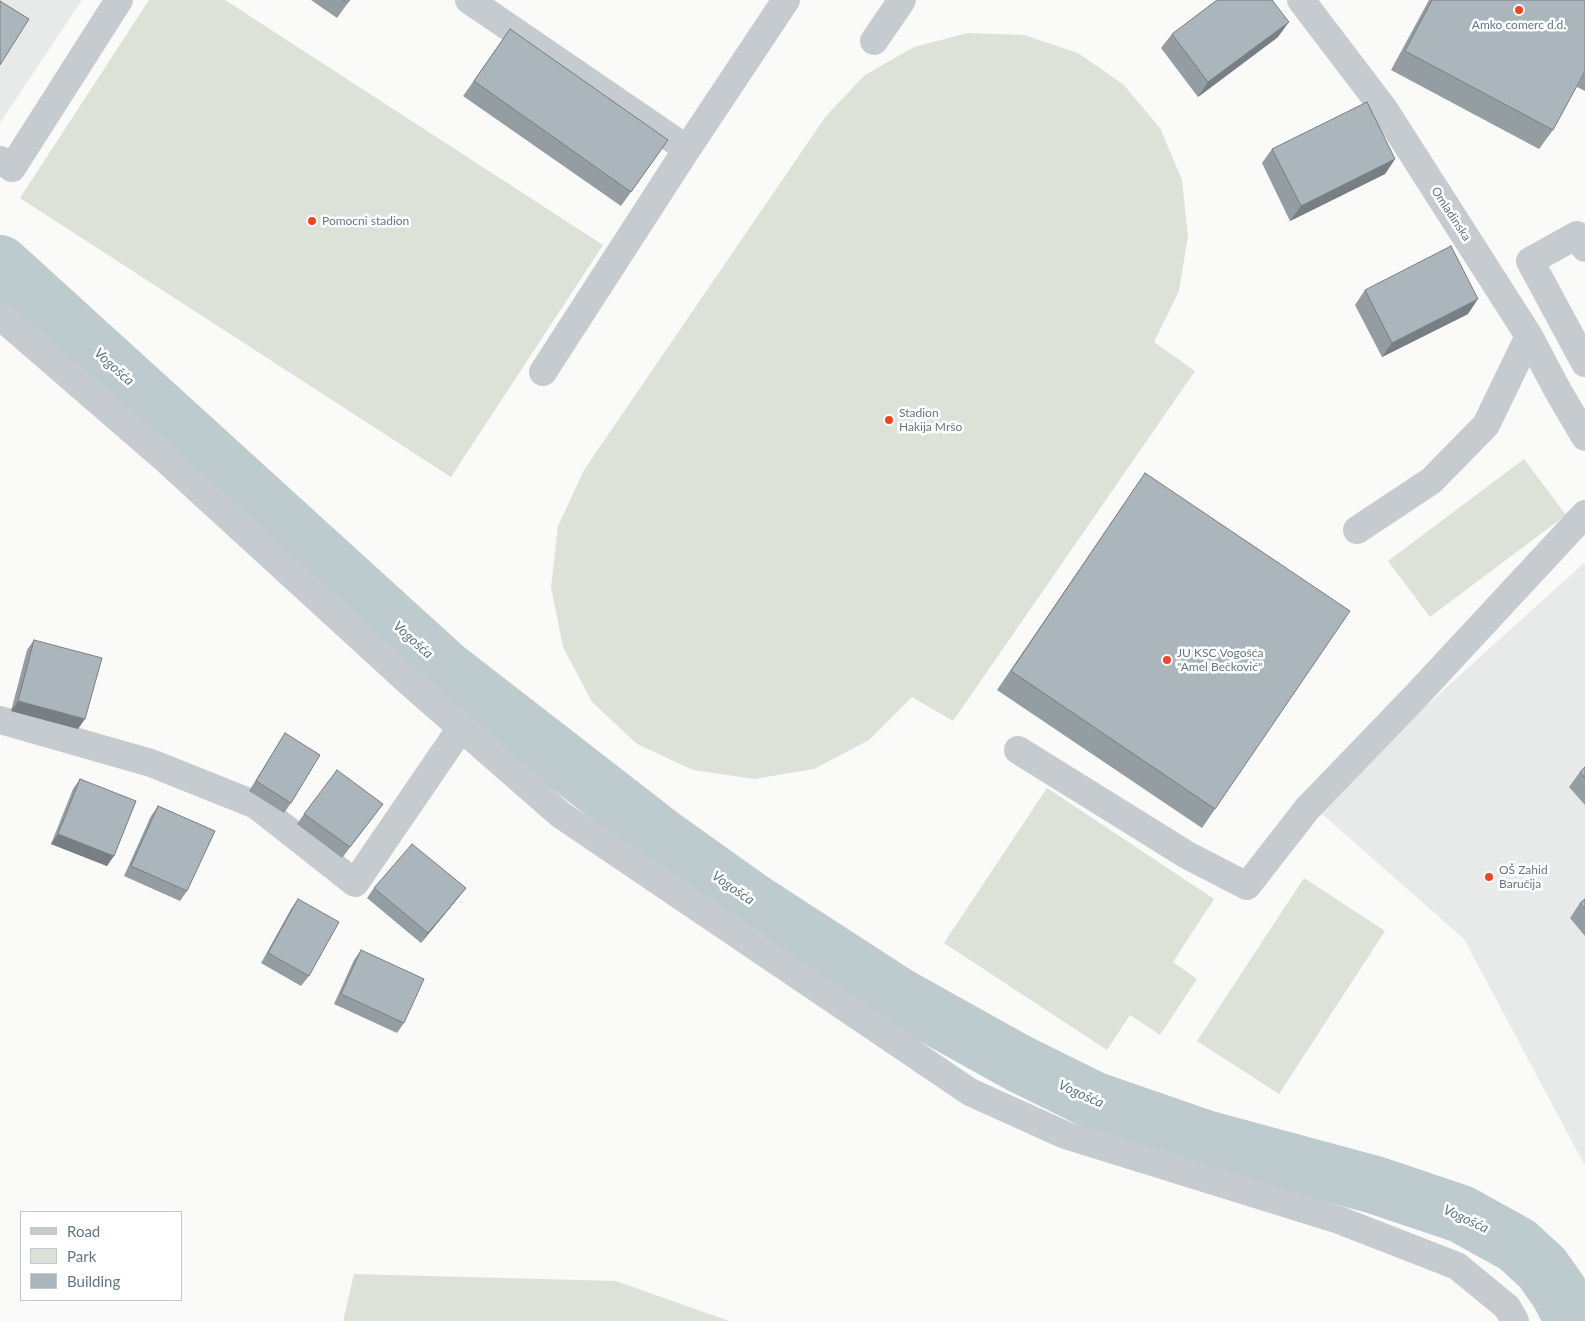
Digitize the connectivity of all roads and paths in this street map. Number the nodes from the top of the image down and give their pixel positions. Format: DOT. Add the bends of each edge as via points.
graph roads {
  1 [pos="119,0"];
  2 [pos="786,0"];
  3 [pos="902,0"];
  4 [pos="1302,0"];
  5 [pos="484,4"];
  6 [pos="874,41"];
  7 [pos="686,148"];
  8 [pos="4,172"];
  9 [pos="1585,248"];
  10 [pos="0,316"];
  11 [pos="1529,336"];
  12 [pos="1585,363"];
  13 [pos="543,372"];
  14 [pos="1585,381"];
  15 [pos="1558,391"];
  16 [pos="1585,437"];
  17 [pos="1585,514"];
  18 [pos="1357,530"];
  19 [pos="0,720"];
  20 [pos="461,728"];
  21 [pos="1018,750"];
  22 [pos="1514,1321"];
  1 -- 8 [label="street"];
  2 -- 7 [label="street"];
  3 -- 6 [label="street"];
  4 -- 11 [label="street, Omladinska" via="1384,109"];
  5 -- 7 [label="street"];
  7 -- 13 [label="street"];
  9 -- 12 [label="street" via="1577,235 1530,262"];
  10 -- 20 [label="street" via="164,458"];
  11 -- 15 [label="street, Omladinska"];
  11 -- 18 [label="street" via="1486,425 1431,481"];
  14 -- 15 [label="street"];
  15 -- 16 [label="street, Omladinska"];
  17 -- 21 [label="street" via="1307,809 1247,886 1187,856"];
  19 -- 20 [label="street" via="151,763 256,805 355,883"];
  20 -- 22 [label="street" via="561,815 970,1092 1065,1135 1339,1220 1457,1266 1507,1307"];
}
